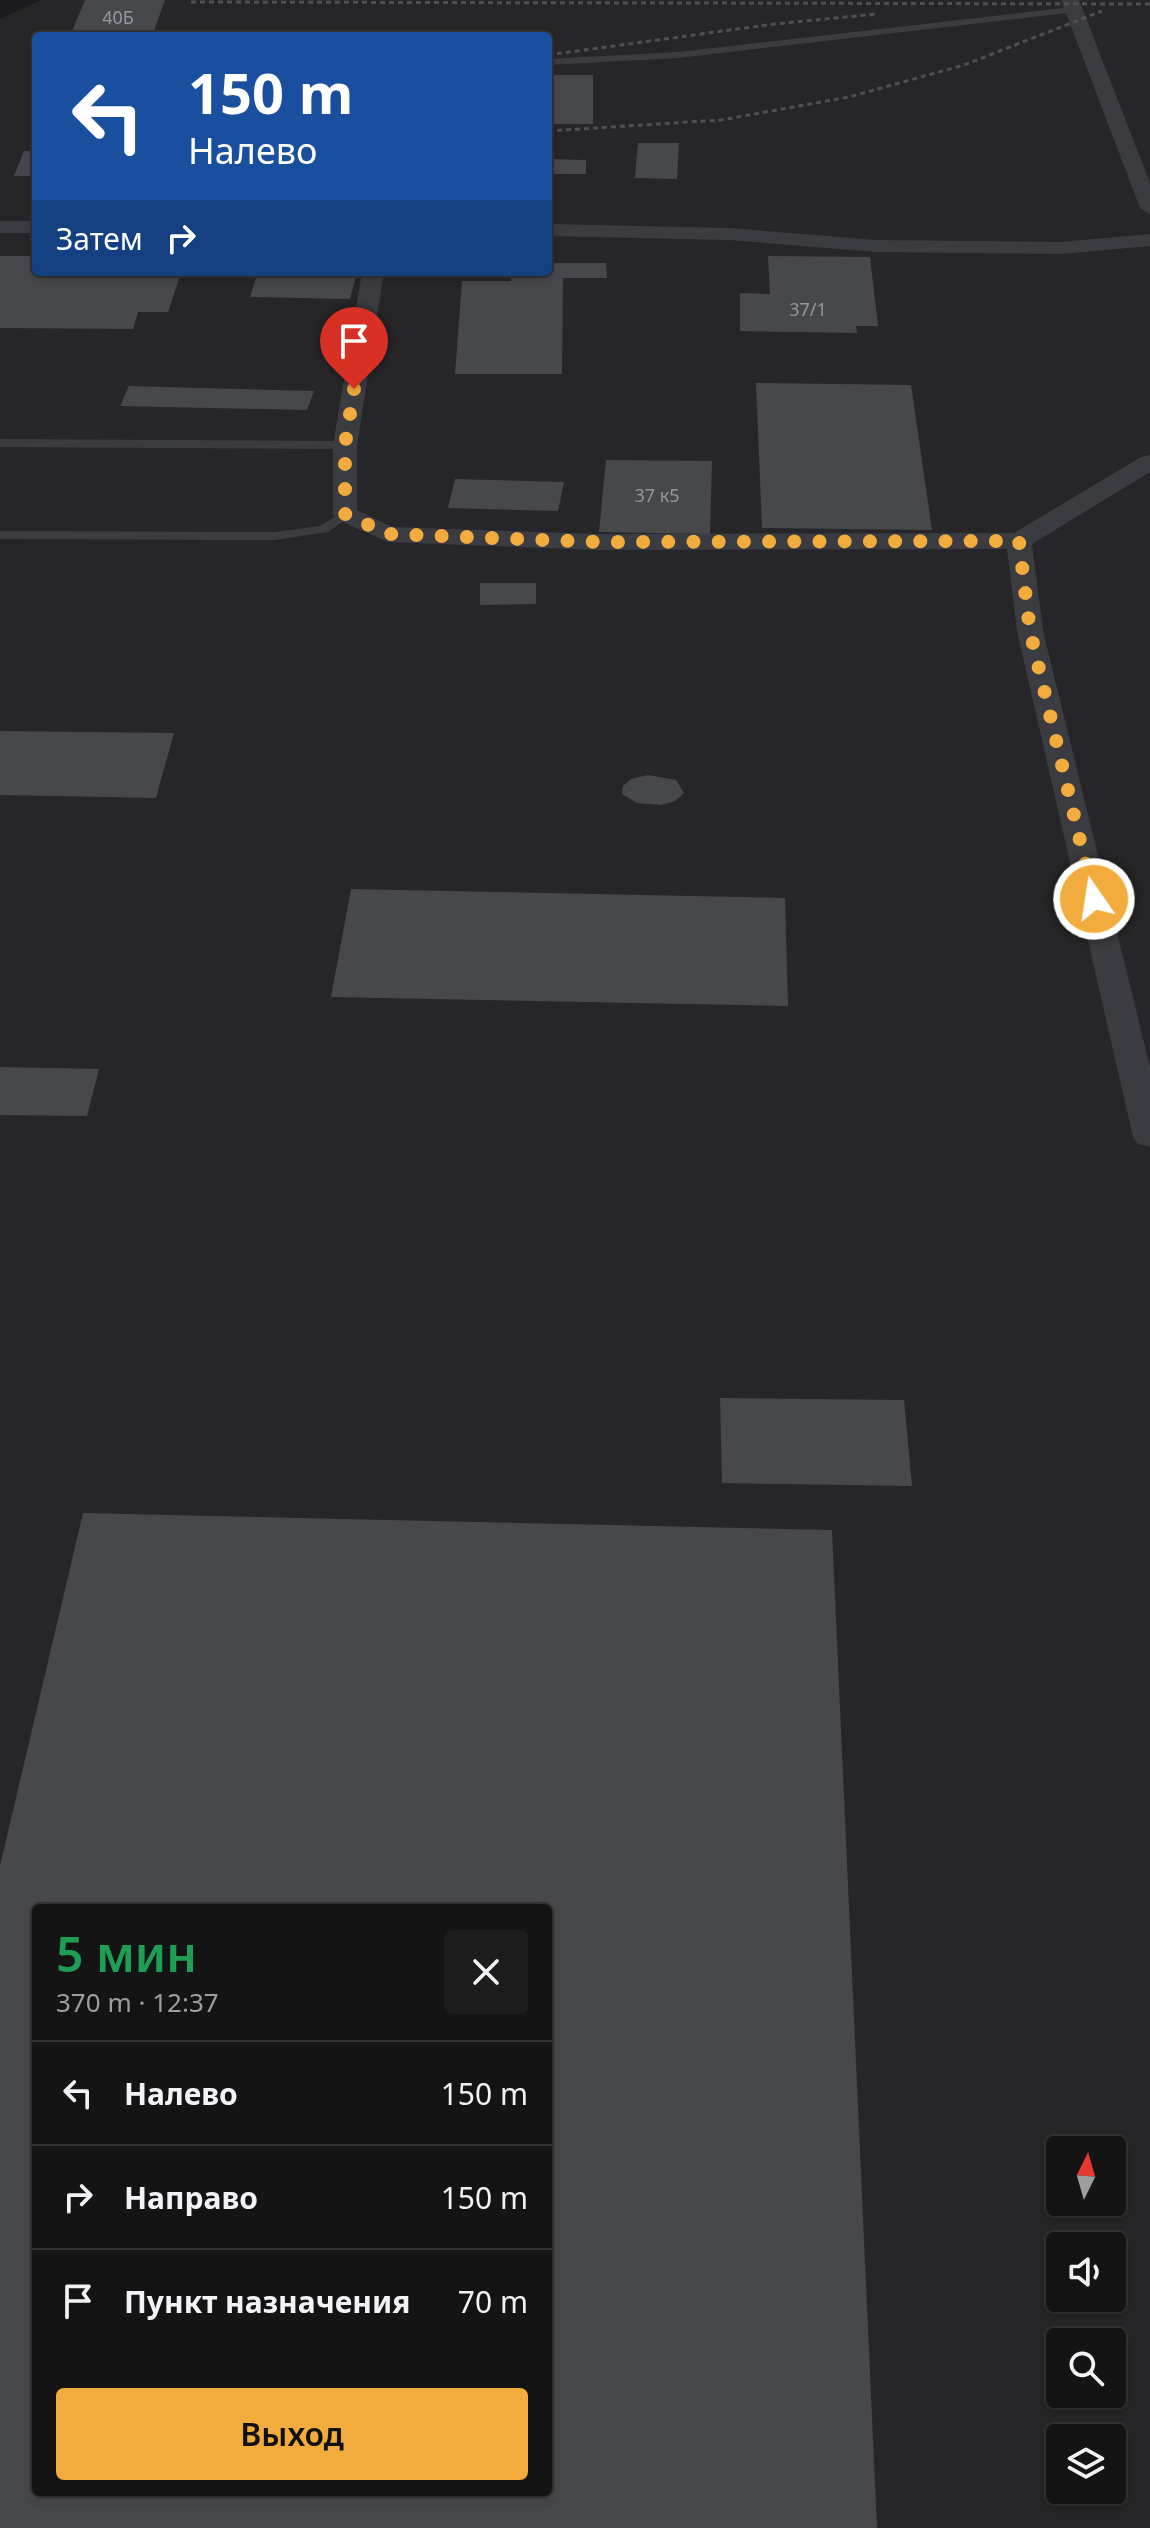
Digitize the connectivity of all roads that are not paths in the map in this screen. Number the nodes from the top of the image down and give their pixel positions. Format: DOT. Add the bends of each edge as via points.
graph roads {
  1 [pos="1072,5"];
  2 [pos="552,62"];
  3 [pos="1150,208"];
  4 [pos="0,227"];
  5 [pos="32,227"];
  6 [pos="552,230"];
  7 [pos="1150,240"];
  8 [pos="372,278"];
  9 [pos="0,443"];
  10 [pos="345,445"];
  11 [pos="1150,462"];
  12 [pos="345,514"];
  13 [pos="0,535"];
  14 [pos="1019,541"];
  15 [pos="1150,1137"];
  1 -- 2 [label="lane" via="678,55"];
  1 -- 3 [label="street"];
  4 -- 5 [label="street"];
  6 -- 7 [label="street" via="729,234 876,246 1060,248"];
  8 -- 10 [label="street"];
  9 -- 10 [label="lane"];
  10 -- 12 [label="street"];
  11 -- 14 [label="street"];
  12 -- 13 [label="lane" via="324,529 275,536"];
  12 -- 14 [label="street" via="388,534 598,542"];
  14 -- 15 [label="street" via="1030,631"];
}
